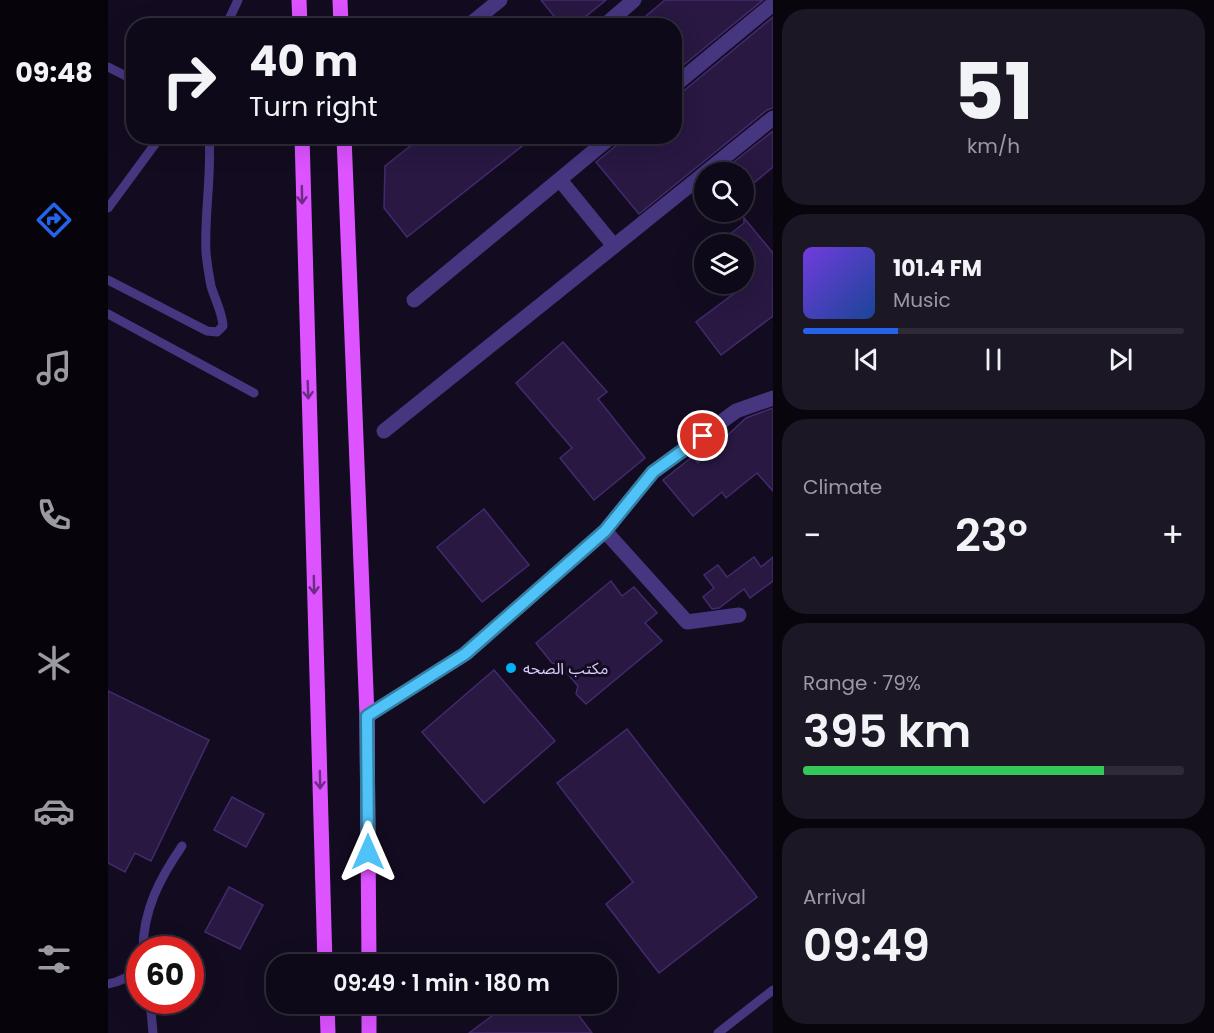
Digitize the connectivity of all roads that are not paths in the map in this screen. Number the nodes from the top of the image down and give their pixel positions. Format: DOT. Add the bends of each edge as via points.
graph roads {
  1 [pos="238,0"];
  2 [pos="299,0"];
  3 [pos="340,0"];
  4 [pos="500,0"];
  5 [pos="634,0"];
  6 [pos="773,4"];
  7 [pos="230,18"];
  8 [pos="300,18"];
  9 [pos="341,18"];
  10 [pos="478,18"];
  11 [pos="613,18"];
  12 [pos="108,67"];
  13 [pos="126,76"];
  14 [pos="682,79"];
  15 [pos="773,118"];
  16 [pos="155,144"];
  17 [pos="209,144"];
  18 [pos="302,144"];
  19 [pos="344,144"];
  20 [pos="603,144"];
  21 [pos="719,162"];
  22 [pos="560,180"];
  23 [pos="694,182"];
  24 [pos="108,208"];
  25 [pos="614,246"];
  26 [pos="108,280"];
  27 [pos="414,300"];
  28 [pos="108,314"];
  29 [pos="254,393"];
  30 [pos="773,398"];
  31 [pos="384,431"];
  32 [pos="605,531"];
  33 [pos="740,615"];
  34 [pos="367,716"];
  35 [pos="182,846"];
  36 [pos="143,936"];
  37 [pos="325,954"];
  38 [pos="369,954"];
  39 [pos="126,978"];
  40 [pos="108,984"];
  41 [pos="773,990"];
  42 [pos="151,1014"];
  43 [pos="327,1014"];
  44 [pos="369,1014"];
  45 [pos="153,1033"];
  46 [pos="328,1033"];
  47 [pos="369,1033"];
  48 [pos="718,1033"];
  1 -- 7 [label="lane"];
  2 -- 8 [label="main road"];
  3 -- 9 [label="main road"];
  4 -- 10 [label="street"];
  5 -- 11 [label="street"];
  6 -- 14 [label="street"];
  12 -- 13 [label="lane"];
  15 -- 21 [label="street"];
  16 -- 24 [label="lane"];
  17 -- 26 [label="lane" via="206,254 223,326 217,332 207,331"];
  18 -- 37 [label="main road, one-way"];
  19 -- 34 [label="main road"];
  20 -- 22 [label="street"];
  22 -- 25 [label="street"];
  22 -- 27 [label="street"];
  23 -- 25 [label="street"];
  25 -- 31 [label="street"];
  28 -- 29 [label="lane"];
  30 -- 32 [label="street" via="736,411 653,472"];
  32 -- 33 [label="street" via="687,622"];
  32 -- 34 [label="street" via="465,654"];
  34 -- 38 [label="main road"];
  35 -- 36 [label="lane" via="162,874 149,905"];
  39 -- 40 [label="lane"];
  41 -- 48 [label="lane"];
  42 -- 45 [label="lane"];
  43 -- 46 [label="main road"];
  44 -- 47 [label="main road"];
}
